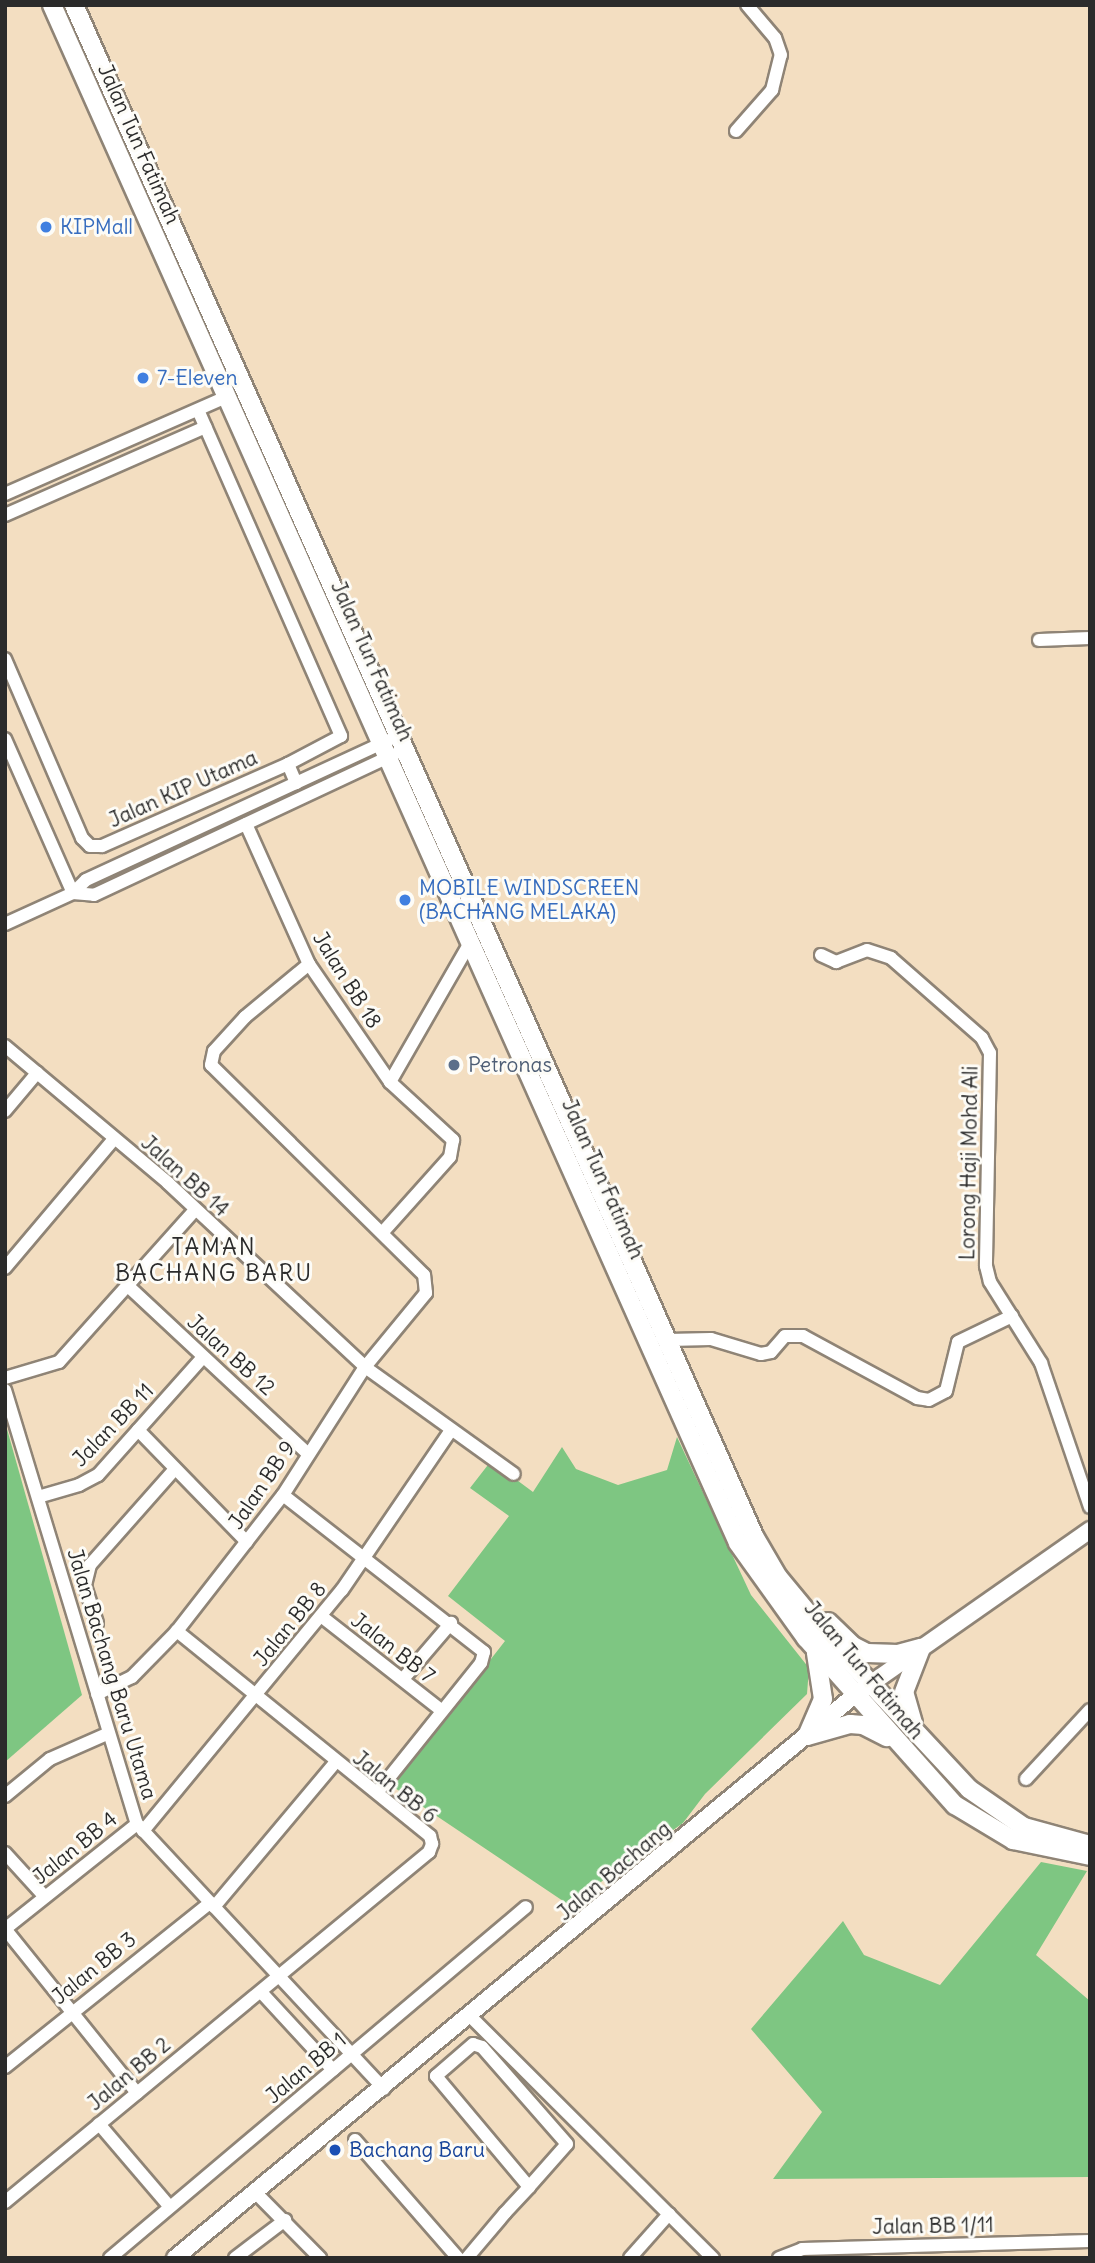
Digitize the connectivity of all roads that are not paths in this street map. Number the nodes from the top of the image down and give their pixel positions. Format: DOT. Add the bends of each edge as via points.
graph roads {
  1 [pos="52,5"];
  2 [pos="74,5"];
  3 [pos="747,5"];
  4 [pos="736,131"];
  5 [pos="228,396"];
  6 [pos="198,410"];
  7 [pos="205,427"];
  8 [pos="5,494"];
  9 [pos="5,515"];
  10 [pos="1090,638"];
  11 [pos="1039,640"];
  12 [pos="5,659"];
  13 [pos="5,739"];
  14 [pos="394,746"];
  15 [pos="288,764"];
  16 [pos="296,783"];
  17 [pos="246,824"];
  18 [pos="73,893"];
  19 [pos="5,923"];
  20 [pos="470,943"];
  21 [pos="821,954"];
  22 [pos="309,964"];
  23 [pos="5,1046"];
  24 [pos="37,1073"];
  25 [pos="390,1082"];
  26 [pos="5,1111"];
  27 [pos="114,1139"];
  28 [pos="195,1210"];
  29 [pos="383,1232"];
  30 [pos="5,1268"];
  31 [pos="128,1286"];
  32 [pos="1012,1316"];
  33 [pos="668,1340"];
  34 [pos="203,1357"];
  35 [pos="365,1367"];
  36 [pos="5,1378"];
  37 [pos="5,1390"];
  38 [pos="138,1430"];
  39 [pos="451,1430"];
  40 [pos="307,1452"];
  41 [pos="175,1469"];
  42 [pos="514,1474"];
  43 [pos="283,1495"];
  44 [pos="38,1497"];
  45 [pos="1090,1507"];
  46 [pos="1090,1531"];
  47 [pos="247,1542"];
  48 [pos="366,1558"];
  49 [pos="793,1596"];
  50 [pos="321,1616"];
  51 [pos="97,1623"];
  52 [pos="451,1623"];
  53 [pos="177,1631"];
  54 [pos="806,1638"];
  55 [pos="921,1648"];
  56 [pos="403,1679"];
  57 [pos="862,1689"];
  58 [pos="97,1693"];
  59 [pos="255,1698"];
  60 [pos="441,1710"];
  61 [pos="1090,1710"];
  62 [pos="109,1733"];
  63 [pos="807,1736"];
  64 [pos="921,1738"];
  65 [pos="909,1759"];
  66 [pos="335,1763"];
  67 [pos="1026,1779"];
  68 [pos="377,1793"];
  69 [pos="5,1796"];
  70 [pos="140,1828"];
  71 [pos="1090,1845"];
  72 [pos="5,1853"];
  73 [pos="1090,1856"];
  74 [pos="44,1898"];
  75 [pos="212,1905"];
  76 [pos="526,1907"];
  77 [pos="5,1929"];
  78 [pos="279,1977"];
  79 [pos="261,1992"];
  80 [pos="71,2011"];
  81 [pos="471,2017"];
  82 [pos="352,2055"];
  83 [pos="5,2067"];
  84 [pos="333,2070"];
  85 [pos="384,2089"];
  86 [pos="136,2093"];
  87 [pos="99,2124"];
  88 [pos="355,2140"];
  89 [pos="529,2187"];
  90 [pos="255,2192"];
  91 [pos="5,2202"];
  92 [pos="169,2206"];
  93 [pos="669,2214"];
  94 [pos="285,2220"];
  95 [pos="1090,2241"];
  96 [pos="897,2252"];
  97 [pos="110,2258"];
  98 [pos="175,2258"];
  99 [pos="235,2258"];
  100 [pos="320,2258"];
  101 [pos="457,2258"];
  102 [pos="467,2258"];
  103 [pos="630,2258"];
  104 [pos="713,2258"];
  105 [pos="779,2258"];
  1 -- 5 [label="main road, Jalan Tun Fatimah"];
  2 -- 14 [label="main road, Jalan Tun Fatimah"];
  3 -- 4 [label="street" via="775,38 781,55 772,90"];
  5 -- 6 [label="street"];
  5 -- 14 [label="main road, Jalan Tun Fatimah"];
  6 -- 7 [label="street, Jalan KIP Utama"];
  6 -- 8 [label="street"];
  7 -- 9 [label="street"];
  7 -- 15 [label="street, Jalan KIP Utama" via="341,736"];
  10 -- 11 [label="street"];
  12 -- 15 [label="street, Jalan KIP Utama" via="82,838 90,846 102,846"];
  13 -- 18 [label="street"];
  14 -- 16 [label="street"];
  14 -- 17 [label="street"];
  14 -- 20 [label="main road, Jalan Tun Fatimah"];
  14 -- 33 [label="main road, Jalan Tun Fatimah"];
  15 -- 16 [label="street, Jalan KIP Utama"];
  16 -- 18 [label="street" via="86,880"];
  17 -- 18 [label="street" via="94,895"];
  17 -- 22 [label="street, Jalan BB 18"];
  18 -- 19 [label="street"];
  20 -- 25 [label="street"];
  20 -- 54 [label="main road, Jalan Tun Fatimah" via="738,1543"];
  21 -- 32 [label="street, Lorong Haji Mohd Ali" via="836,962 867,950 891,958 982,1038 992,1071 986,1266 990,1282"];
  22 -- 25 [label="street, Jalan BB 18"];
  22 -- 29 [label="street" via="245,1017 214,1051 211,1065"];
  23 -- 24 [label="street, Jalan BB 14"];
  24 -- 26 [label="street"];
  24 -- 27 [label="street, Jalan BB 14"];
  25 -- 29 [label="street, Jalan BB 18" via="453,1140 450,1157"];
  27 -- 28 [label="street, Jalan BB 14"];
  27 -- 30 [label="street"];
  28 -- 31 [label="street"];
  28 -- 35 [label="street, Jalan BB 14"];
  29 -- 35 [label="street, Jalan BB 9" via="424,1275 423,1302"];
  31 -- 34 [label="street, Jalan BB 12"];
  31 -- 36 [label="street" via="59,1362"];
  32 -- 33 [label="street" via="958,1342 946,1391 929,1400 803,1336 785,1336 771,1352 761,1354 710,1339"];
  32 -- 45 [label="street, Lorong Haji Mohd Ali" via="1051,1385 1073,1466"];
  33 -- 49 [label="main road, Jalan Tun Fatimah" via="754,1536"];
  34 -- 38 [label="street, Jalan BB 11"];
  34 -- 40 [label="street, Jalan BB 12"];
  35 -- 39 [label="street, Jalan BB 14"];
  35 -- 40 [label="street, Jalan BB 9"];
  37 -- 44 [label="street, Jalan Bachang Baru Utama"];
  38 -- 41 [label="street"];
  38 -- 44 [label="street, Jalan BB 11" via="89,1481"];
  39 -- 42 [label="street, Jalan BB 14"];
  39 -- 48 [label="street, Jalan BB 8"];
  40 -- 43 [label="street, Jalan BB 9"];
  41 -- 47 [label="street"];
  41 -- 51 [label="street" via="90,1564 85,1585"];
  43 -- 47 [label="street, Jalan BB 9"];
  43 -- 48 [label="street"];
  44 -- 58 [label="street, Jalan Bachang Baru Utama"];
  46 -- 55 [label="street, Jalan Bachang"];
  47 -- 53 [label="street, Jalan BB 9"];
  48 -- 50 [label="street, Jalan BB 8"];
  48 -- 52 [label="street"];
  49 -- 55 [label="main road" via="867,1653 898,1654"];
  49 -- 57 [label="main road, Jalan Tun Fatimah"];
  50 -- 56 [label="street, Jalan BB 7"];
  50 -- 59 [label="street, Jalan BB 8"];
  52 -- 56 [label="street"];
  52 -- 60 [label="street" via="482,1647 484,1657"];
  53 -- 58 [label="street, Jalan BB 9" via="132,1677"];
  53 -- 59 [label="street, Jalan BB 6"];
  54 -- 57 [label="main road, Jalan Tun Fatimah"];
  54 -- 63 [label="main road" via="818,1656 824,1684 818,1715"];
  55 -- 57 [label="street, Jalan Bachang"];
  55 -- 64 [label="main road" via="904,1692 909,1717"];
  56 -- 60 [label="street, Jalan BB 7"];
  57 -- 63 [label="street, Jalan Bachang"];
  57 -- 64 [label="main road, Jalan Tun Fatimah"];
  57 -- 65 [label="main road, Jalan Tun Fatimah"];
  58 -- 62 [label="street, Jalan Bachang Baru Utama"];
  59 -- 66 [label="street, Jalan BB 6"];
  59 -- 70 [label="street, Jalan BB 8"];
  60 -- 68 [label="street"];
  61 -- 67 [label="street"];
  62 -- 69 [label="street" via="50,1759"];
  62 -- 70 [label="street, Jalan Bachang Baru Utama"];
  63 -- 65 [label="main road" via="835,1726 863,1725 886,1736"];
  63 -- 81 [label="street, Jalan Bachang"];
  64 -- 71 [label="main road, Jalan Tun Fatimah" via="992,1807 1024,1827"];
  65 -- 73 [label="main road, Jalan Tun Fatimah" via="955,1805 995,1832 1027,1845"];
  66 -- 68 [label="street, Jalan BB 6"];
  66 -- 75 [label="street, Jalan BB 3"];
  68 -- 78 [label="street, Jalan BB 6" via="430,1836 429,1852"];
  70 -- 74 [label="street, Jalan BB 4"];
  70 -- 75 [label="street, Jalan Bachang Baru Utama"];
  72 -- 74 [label="street"];
  74 -- 77 [label="street, Jalan BB 4"];
  75 -- 78 [label="street, Jalan Bachang Baru Utama"];
  75 -- 80 [label="street, Jalan BB 3"];
  76 -- 82 [label="street, Jalan BB 1"];
  77 -- 80 [label="street"];
  78 -- 79 [label="street, Jalan BB 2"];
  78 -- 82 [label="street, Jalan Bachang Baru Utama"];
  79 -- 84 [label="street"];
  79 -- 86 [label="street, Jalan BB 2"];
  80 -- 83 [label="street, Jalan BB 3"];
  80 -- 86 [label="street"];
  81 -- 85 [label="street, Jalan Bachang"];
  81 -- 93 [label="street"];
  82 -- 84 [label="street, Jalan BB 1"];
  82 -- 85 [label="street, Jalan Bachang Baru Utama"];
  84 -- 92 [label="street, Jalan BB 1"];
  85 -- 90 [label="street, Jalan Bachang"];
  86 -- 87 [label="street, Jalan BB 2"];
  87 -- 91 [label="street, Jalan BB 2"];
  87 -- 92 [label="street"];
  88 -- 101 [label="street"];
  89 -- 89 [label="street" via="436,2076 473,2044 479,2045 567,2144"];
  89 -- 102 [label="street"];
  90 -- 94 [label="street"];
  90 -- 98 [label="street, Jalan Bachang"];
  92 -- 97 [label="street, Jalan BB 1"];
  93 -- 103 [label="street"];
  93 -- 104 [label="street"];
  94 -- 99 [label="street"];
  94 -- 100 [label="street"];
  95 -- 96 [label="street, Jalan BB 1/11"];
  96 -- 105 [label="street, Jalan BB 1/11" via="802,2249"];
}
